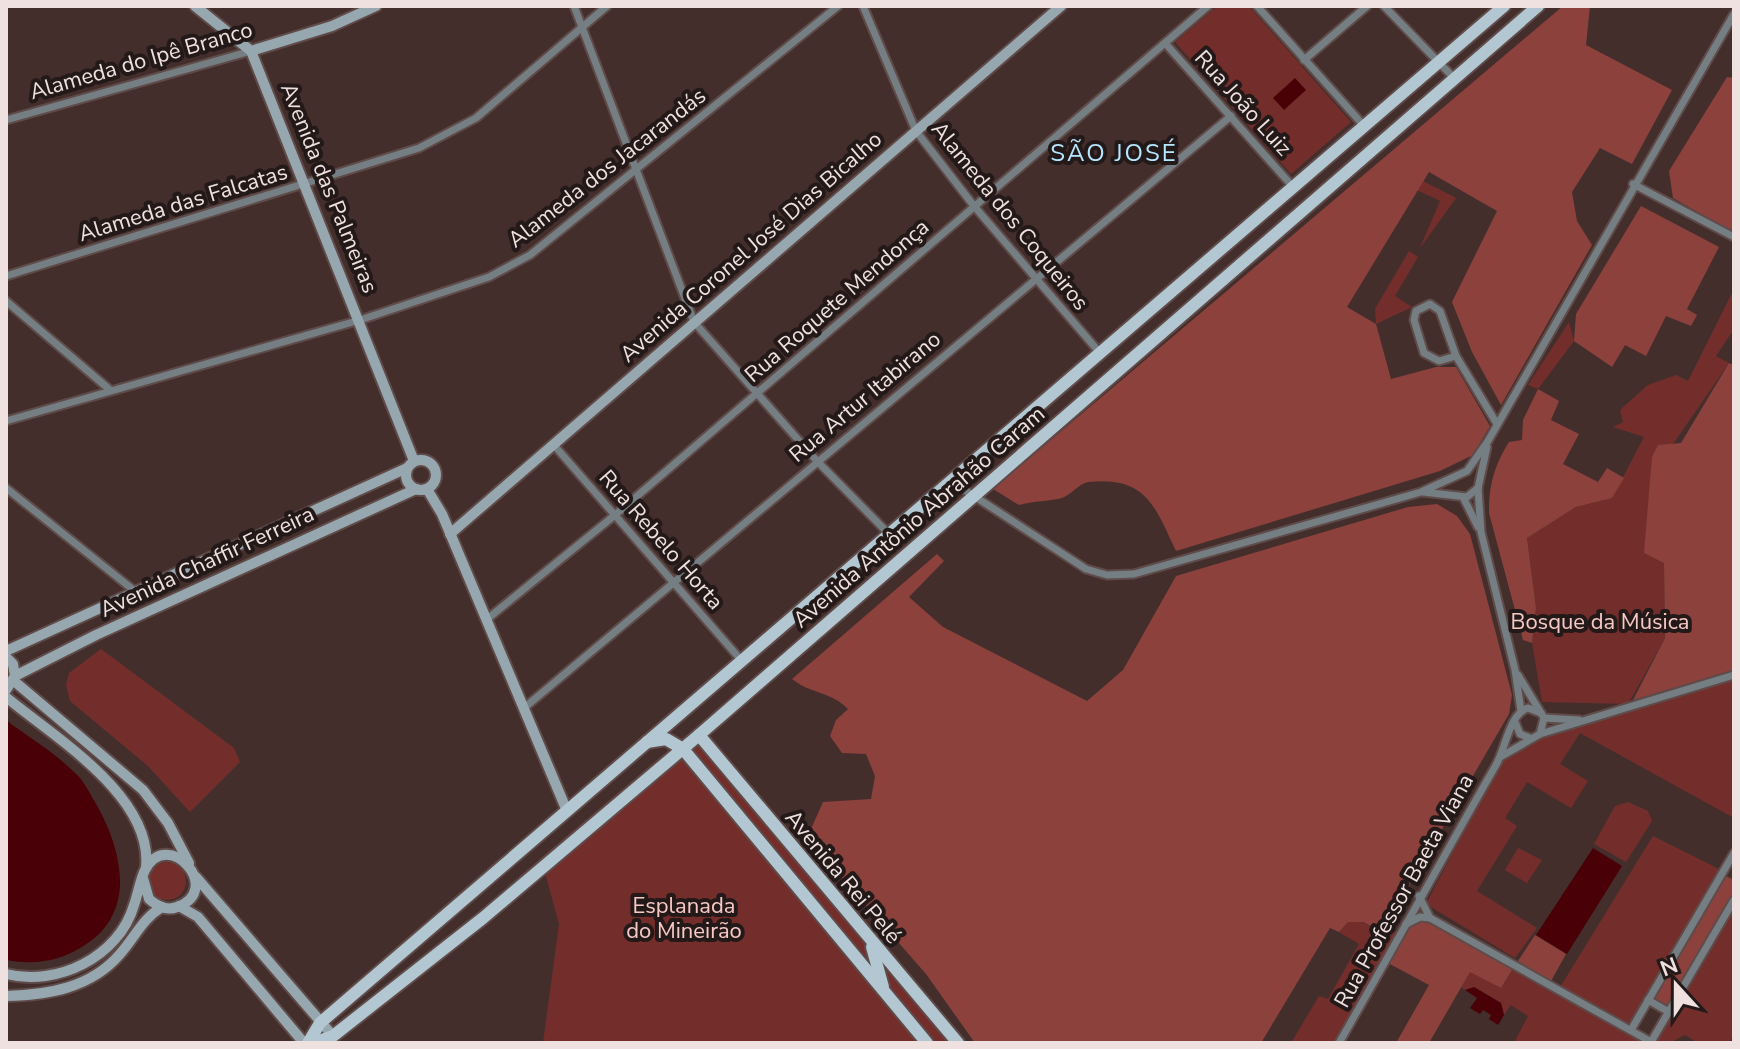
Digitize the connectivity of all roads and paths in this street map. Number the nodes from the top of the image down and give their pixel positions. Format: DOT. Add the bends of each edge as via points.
graph roads {
  1 [pos="195,6"];
  2 [pos="376,6"];
  3 [pos="574,6"];
  4 [pos="607,6"];
  5 [pos="838,6"];
  6 [pos="863,6"];
  7 [pos="1061,6"];
  8 [pos="1208,6"];
  9 [pos="1257,6"];
  10 [pos="1367,6"];
  11 [pos="1384,6"];
  12 [pos="1504,6"];
  13 [pos="1538,6"];
  14 [pos="1734,14"];
  15 [pos="582,27"];
  16 [pos="1165,43"];
  17 [pos="251,51"];
  18 [pos="1304,60"];
  19 [pos="1440,61"];
  20 [pos="1454,78"];
  21 [pos="1231,116"];
  22 [pos="6,120"];
  23 [pos="1365,127"];
  24 [pos="916,131"];
  25 [pos="637,169"];
  26 [pos="1633,184"];
  27 [pos="306,185"];
  28 [pos="1294,188"];
  29 [pos="974,206"];
  30 [pos="1734,237"];
  31 [pos="1196,271"];
  32 [pos="6,276"];
  33 [pos="1034,277"];
  34 [pos="1211,288"];
  35 [pos="6,301"];
  36 [pos="360,320"];
  37 [pos="694,322"];
  38 [pos="1100,353"];
  39 [pos="1456,356"];
  40 [pos="109,389"];
  41 [pos="757,393"];
  42 [pos="6,421"];
  43 [pos="1497,424"];
  44 [pos="1488,441"];
  45 [pos="553,444"];
  46 [pos="817,461"];
  47 [pos="415,463"];
  48 [pos="1467,471"];
  49 [pos="1454,476"];
  50 [pos="435,479"];
  51 [pos="951,481"];
  52 [pos="1478,485"];
  53 [pos="6,488"];
  54 [pos="421,489"];
  55 [pos="1421,492"];
  56 [pos="974,497"];
  57 [pos="1460,497"];
  58 [pos="442,514"];
  59 [pos="615,515"];
  60 [pos="449,531"];
  61 [pos="1481,532"];
  62 [pos="889,534"];
  63 [pos="673,584"];
  64 [pos="136,592"];
  65 [pos="486,620"];
  66 [pos="6,654"];
  67 [pos="741,660"];
  68 [pos="1515,670"];
  69 [pos="1734,675"];
  70 [pos="12,682"];
  71 [pos="6,697"];
  72 [pos="524,708"];
  73 [pos="1521,711"];
  74 [pos="1542,716"];
  75 [pos="1515,719"];
  76 [pos="1589,719"];
  77 [pos="1540,734"];
  78 [pos="699,735"];
  79 [pos="1530,738"];
  80 [pos="647,742"];
  81 [pos="683,749"];
  82 [pos="1501,757"];
  83 [pos="567,811"];
  84 [pos="753,832"];
  85 [pos="790,844"];
  86 [pos="1734,853"];
  87 [pos="190,865"];
  88 [pos="499,870"];
  89 [pos="144,874"];
  90 [pos="195,876"];
  91 [pos="517,889"];
  92 [pos="465,900"];
  93 [pos="1417,900"];
  94 [pos="1734,900"];
  95 [pos="179,906"];
  96 [pos="162,907"];
  97 [pos="482,918"];
  98 [pos="1430,918"];
  99 [pos="1402,926"];
  100 [pos="871,943"];
  101 [pos="6,974"];
  102 [pos="885,994"];
  103 [pos="6,996"];
  104 [pos="1648,1000"];
  105 [pos="1669,1012"];
  106 [pos="320,1023"];
  107 [pos="1631,1030"];
  108 [pos="336,1039"];
  109 [pos="1652,1042"];
  110 [pos="309,1043"];
  111 [pos="927,1043"];
  112 [pos="958,1043"];
  113 [pos="1339,1043"];
  1 -- 17 [label="street, Avenida das Palmeiras"];
  2 -- 17 [label="street, Alameda do Ipê Branco"];
  3 -- 15 [label="street"];
  4 -- 15 [label="street, Alameda das Falcatas"];
  5 -- 25 [label="street, Alameda dos Jacarandás"];
  6 -- 24 [label="street, Alameda dos Coqueiros"];
  7 -- 24 [label="street, Avenida Coronel José Dias Bicalho"];
  8 -- 16 [label="street, Rua Roquete Mendonça"];
  9 -- 18 [label="street"];
  10 -- 18 [label="street"];
  11 -- 19 [label="street"];
  12 -- 19 [label="main road, Avenida Antônio Abrahão Caram"];
  13 -- 20 [label="main road, Avenida Antônio Abrahão Caram"];
  14 -- 26 [label="street"];
  15 -- 25 [label="street"];
  15 -- 27 [label="street, Alameda das Falcatas" via="476,118 419,148"];
  16 -- 21 [label="street, Rua João Luiz"];
  16 -- 29 [label="street, Rua Roquete Mendonça"];
  17 -- 22 [label="street, Alameda do Ipê Branco"];
  17 -- 27 [label="street, Avenida das Palmeiras"];
  18 -- 23 [label="street"];
  19 -- 20 [label="street"];
  19 -- 23 [label="main road, Avenida Antônio Abrahão Caram"];
  20 -- 34 [label="main road, Avenida Antônio Abrahão Caram"];
  21 -- 28 [label="street, Rua João Luiz"];
  21 -- 33 [label="street, Rua Artur Itabirano"];
  23 -- 28 [label="main road, Avenida Antônio Abrahão Caram"];
  24 -- 29 [label="street, Alameda dos Coqueiros"];
  24 -- 37 [label="street, Avenida Coronel José Dias Bicalho"];
  25 -- 36 [label="street, Alameda dos Jacarandás" via="530,255 503,270"];
  25 -- 37 [label="street"];
  26 -- 30 [label="street"];
  26 -- 43 [label="street"];
  27 -- 32 [label="street, Alameda das Falcatas"];
  27 -- 36 [label="street, Avenida das Palmeiras"];
  28 -- 31 [label="main road, Avenida Antônio Abrahão Caram"];
  29 -- 33 [label="street, Alameda dos Coqueiros"];
  29 -- 41 [label="street, Rua Roquete Mendonça"];
  31 -- 34 [label="main road"];
  31 -- 38 [label="main road, Avenida Antônio Abrahão Caram"];
  33 -- 38 [label="street, Alameda dos Coqueiros"];
  33 -- 46 [label="street, Rua Artur Itabirano"];
  34 -- 56 [label="main road, Avenida Antônio Abrahão Caram"];
  35 -- 40 [label="street"];
  36 -- 40 [label="street, Alameda dos Jacarandás"];
  36 -- 47 [label="street, Avenida das Palmeiras"];
  37 -- 41 [label="street"];
  37 -- 45 [label="street, Avenida Coronel José Dias Bicalho"];
  38 -- 51 [label="main road, Avenida Antônio Abrahão Caram"];
  39 -- 39 [label="street" via="1440,311 1430,304 1416,311 1415,328 1424,353 1439,361"];
  39 -- 43 [label="street"];
  40 -- 42 [label="street, Alameda dos Jacarandás"];
  41 -- 46 [label="street"];
  41 -- 59 [label="street, Rua Roquete Mendonça"];
  43 -- 44 [label="street"];
  44 -- 48 [label="street"];
  44 -- 52 [label="street"];
  45 -- 59 [label="street, Rua Rebelo Horta"];
  45 -- 60 [label="street, Avenida Coronel José Dias Bicalho"];
  46 -- 62 [label="street"];
  46 -- 63 [label="street, Rua Artur Itabirano"];
  47 -- 50 [label="street" via="432,465"];
  47 -- 54 [label="street" via="408,483"];
  47 -- 64 [label="street, Avenida Chaffir Ferreira"];
  48 -- 49 [label="street"];
  48 -- 52 [label="street"];
  49 -- 55 [label="street"];
  49 -- 57 [label="street" via="1452,487"];
  50 -- 54 [label="street"];
  50 -- 58 [label="street"];
  51 -- 56 [label="street"];
  51 -- 62 [label="main road, Avenida Antônio Abrahão Caram"];
  52 -- 57 [label="street" via="1472,495"];
  52 -- 61 [label="street"];
  53 -- 64 [label="street"];
  54 -- 58 [label="street"];
  54 -- 70 [label="street, Avenida Chaffir Ferreira" via="96,635"];
  55 -- 56 [label="street" via="1134,574 1107,575 1086,569"];
  55 -- 57 [label="street"];
  56 -- 78 [label="main road, Avenida Antônio Abrahão Caram"];
  57 -- 61 [label="street"];
  58 -- 60 [label="street"];
  59 -- 63 [label="street, Rua Rebelo Horta"];
  59 -- 65 [label="street, Rua Roquete Mendonça"];
  60 -- 65 [label="street"];
  61 -- 68 [label="street"];
  62 -- 67 [label="main road, Avenida Antônio Abrahão Caram"];
  63 -- 67 [label="street, Rua Rebelo Horta"];
  63 -- 72 [label="street, Rua Artur Itabirano"];
  64 -- 66 [label="street, Avenida Chaffir Ferreira"];
  65 -- 72 [label="street"];
  66 -- 70 [label="street" via="13,664"];
  67 -- 80 [label="main road, Avenida Antônio Abrahão Caram"];
  68 -- 73 [label="street"];
  68 -- 74 [label="street"];
  69 -- 76 [label="street"];
  70 -- 87 [label="street" via="143,790"];
  71 -- 89 [label="street" via="119,793 144,839"];
  72 -- 83 [label="street"];
  73 -- 74 [label="street" via="1533,708"];
  73 -- 75 [label="street"];
  74 -- 76 [label="street"];
  74 -- 77 [label="street"];
  75 -- 79 [label="street" via="1520,734"];
  75 -- 82 [label="street, Rua Professor Baeta Viana"];
  76 -- 77 [label="street"];
  77 -- 79 [label="street"];
  78 -- 81 [label="main road, Avenida Antônio Abrahão Caram"];
  78 -- 85 [label="main road, Avenida Rei Pelé"];
  79 -- 82 [label="street, Rua Professor Baeta Viana"];
  80 -- 81 [label="main road" via="666,739"];
  80 -- 83 [label="main road, Avenida Antônio Abrahão Caram"];
  81 -- 84 [label="main road, Avenida Rei Pelé"];
  81 -- 91 [label="main road, Avenida Antônio Abrahão Caram"];
  82 -- 93 [label="street, Rua Professor Baeta Viana"];
  83 -- 88 [label="main road, Avenida Antônio Abrahão Caram"];
  84 -- 85 [label="main road"];
  84 -- 102 [label="main road, Avenida Rei Pelé"];
  85 -- 100 [label="main road, Avenida Rei Pelé"];
  86 -- 104 [label="street"];
  87 -- 89 [label="street" via="166,855"];
  87 -- 90 [label="street"];
  88 -- 91 [label="main road"];
  88 -- 92 [label="main road, Avenida Antônio Abrahão Caram"];
  89 -- 96 [label="street" via="145,893"];
  89 -- 101 [label="street" via="128,922 91,960 63,973"];
  90 -- 95 [label="street" via="193,894"];
  90 -- 106 [label="street"];
  91 -- 97 [label="main road, Avenida Antônio Abrahão Caram"];
  92 -- 97 [label="main road"];
  92 -- 106 [label="main road, Avenida Antônio Abrahão Caram"];
  93 -- 98 [label="street"];
  93 -- 99 [label="street, Rua Professor Baeta Viana"];
  94 -- 105 [label="street"];
  95 -- 96 [label="street"];
  95 -- 110 [label="street" via="198,917"];
  96 -- 103 [label="street" via="95,975 58,991"];
  97 -- 108 [label="main road, Avenida Antônio Abrahão Caram"];
  98 -- 99 [label="street"];
  98 -- 107 [label="street"];
  99 -- 113 [label="street, Rua Professor Baeta Viana"];
  100 -- 102 [label="main road"];
  100 -- 112 [label="main road, Avenida Rei Pelé"];
  102 -- 111 [label="main road, Avenida Rei Pelé"];
  104 -- 105 [label="street"];
  104 -- 107 [label="street"];
  105 -- 109 [label="street"];
  106 -- 108 [label="street"];
  106 -- 110 [label="main road, Avenida Antônio Abrahão Caram"];
  107 -- 109 [label="street"];
  108 -- 110 [label="main road, Avenida Antônio Abrahão Caram"];
}
